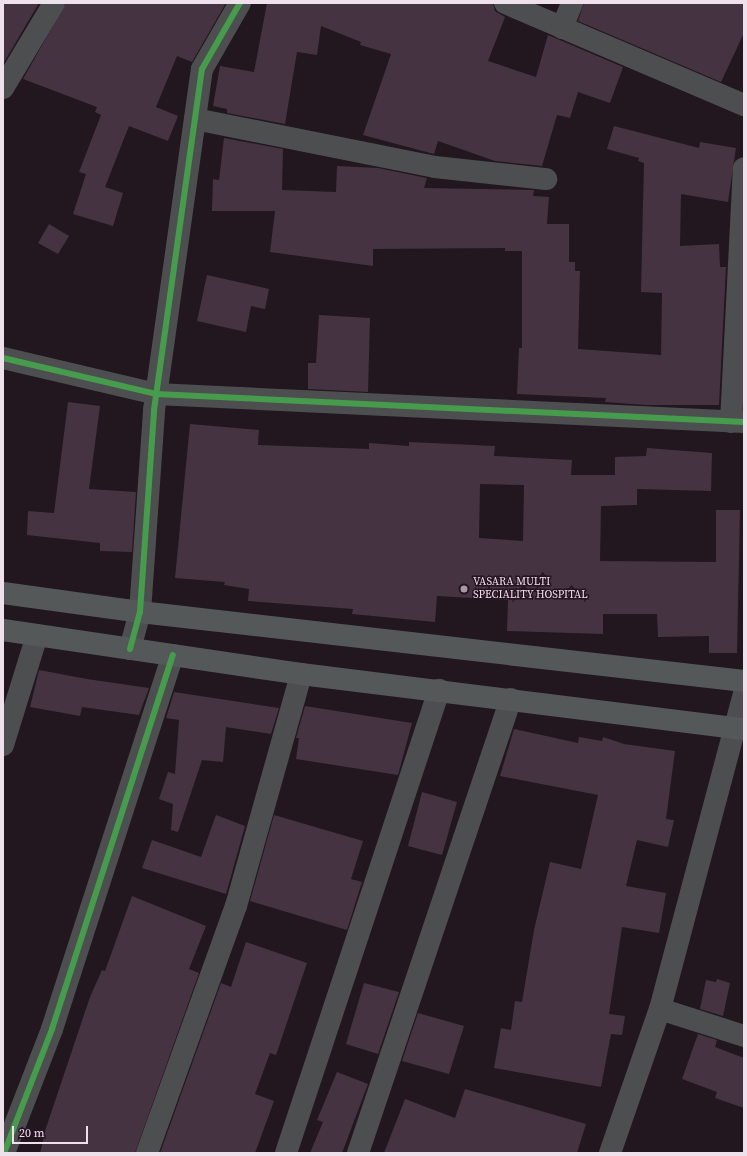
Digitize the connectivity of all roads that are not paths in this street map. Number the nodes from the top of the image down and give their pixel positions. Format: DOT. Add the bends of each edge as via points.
graph roads {
  1 [pos="54,3"];
  2 [pos="240,3"];
  3 [pos="505,3"];
  4 [pos="572,3"];
  5 [pos="562,28"];
  6 [pos="3,88"];
  7 [pos="744,105"];
  8 [pos="195,119"];
  9 [pos="744,168"];
  10 [pos="546,179"];
  11 [pos="3,358"];
  12 [pos="156,394"];
  13 [pos="738,422"];
  14 [pos="3,593"];
  15 [pos="140,612"];
  16 [pos="3,630"];
  17 [pos="37,635"];
  18 [pos="130,649"];
  19 [pos="173,655"];
  20 [pos="301,674"];
  21 [pos="744,681"];
  22 [pos="439,690"];
  23 [pos="744,694"];
  24 [pos="511,699"];
  25 [pos="739,729"];
  26 [pos="3,745"];
  27 [pos="660,1010"];
  28 [pos="744,1036"];
  29 [pos="4,1153"];
  30 [pos="147,1153"];
  31 [pos="286,1153"];
  32 [pos="358,1153"];
  33 [pos="610,1153"];
  1 -- 6 [label="street"];
  2 -- 8 [label="street" via="202,69"];
  3 -- 5 [label="street"];
  4 -- 5 [label="street"];
  5 -- 7 [label="street"];
  8 -- 10 [label="street" via="434,167"];
  8 -- 12 [label="street"];
  9 -- 13 [label="street"];
  11 -- 12 [label="street"];
  12 -- 13 [label="street"];
  12 -- 15 [label="street"];
  14 -- 15 [label="main road"];
  15 -- 18 [label="street"];
  15 -- 21 [label="main road"];
  16 -- 17 [label="main road"];
  17 -- 18 [label="main road"];
  17 -- 26 [label="street"];
  18 -- 19 [label="main road"];
  19 -- 20 [label="main road"];
  19 -- 29 [label="street" via="52,1029"];
  20 -- 22 [label="main road"];
  20 -- 30 [label="street" via="236,906"];
  22 -- 24 [label="main road"];
  22 -- 31 [label="street"];
  23 -- 25 [label="street"];
  24 -- 25 [label="main road"];
  24 -- 32 [label="street"];
  25 -- 27 [label="street"];
  27 -- 28 [label="street"];
  27 -- 33 [label="street"];
}
